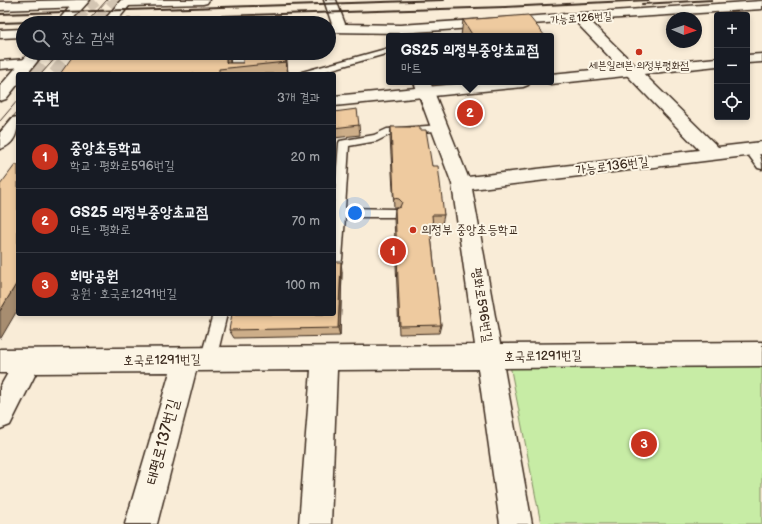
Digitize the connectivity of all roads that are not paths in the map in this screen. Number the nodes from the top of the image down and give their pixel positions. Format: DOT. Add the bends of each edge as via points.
graph roads {
  1 [pos="203,0"];
  2 [pos="330,0"];
  3 [pos="128,1"];
  4 [pos="82,2"];
  5 [pos="762,5"];
  6 [pos="0,6"];
  7 [pos="69,16"];
  8 [pos="114,16"];
  9 [pos="579,18"];
  10 [pos="336,24"];
  11 [pos="336,28"];
  12 [pos="402,32"];
  13 [pos="16,33"];
  14 [pos="0,34"];
  15 [pos="386,51"];
  16 [pos="762,58"];
  17 [pos="750,59"];
  18 [pos="238,60"];
  19 [pos="714,62"];
  20 [pos="0,66"];
  21 [pos="632,71"];
  22 [pos="238,72"];
  23 [pos="312,72"];
  24 [pos="16,73"];
  25 [pos="554,79"];
  26 [pos="16,81"];
  27 [pos="16,84"];
  28 [pos="464,85"];
  29 [pos="424,87"];
  30 [pos="0,97"];
  31 [pos="336,101"];
  32 [pos="0,109"];
  33 [pos="440,128"];
  34 [pos="339,143"];
  35 [pos="756,149"];
  36 [pos="714,154"];
  37 [pos="762,165"];
  38 [pos="462,184"];
  39 [pos="339,212"];
  40 [pos="394,213"];
  41 [pos="336,260"];
  42 [pos="219,316"];
  43 [pos="762,354"];
  44 [pos="490,357"];
  45 [pos="325,358"];
  46 [pos="197,360"];
  47 [pos="0,361"];
  48 [pos="28,361"];
  49 [pos="0,415"];
  50 [pos="141,524"];
  51 [pos="315,524"];
  52 [pos="516,524"];
  1 -- 3 [label="street"];
  2 -- 10 [label="street" via="338,20"];
  3 -- 8 [label="street"];
  4 -- 6 [label="street"];
  4 -- 7 [label="street"];
  5 -- 9 [label="street, 가능로126번길"];
  9 -- 12 [label="street, 가능로126번길"];
  9 -- 21 [label="street"];
  11 -- 12 [label="street, 가능로126번길"];
  13 -- 14 [label="street"];
  15 -- 23 [label="lane"];
  16 -- 17 [label="street"];
  18 -- 22 [label="street"];
  19 -- 21 [label="street"];
  20 -- 24 [label="street"];
  21 -- 25 [label="street"];
  21 -- 36 [label="street"];
  26 -- 30 [label="street"];
  27 -- 32 [label="street"];
  28 -- 29 [label="street"];
  29 -- 31 [label="street"];
  29 -- 33 [label="street, 평화로596번길"];
  33 -- 34 [label="lane" via="387,132 377,138"];
  33 -- 38 [label="street, 평화로596번길"];
  34 -- 39 [label="lane"];
  35 -- 36 [label="street, 가능로136번길"];
  35 -- 37 [label="lane"];
  36 -- 38 [label="street, 가능로136번길"];
  38 -- 44 [label="street, 평화로596번길"];
  39 -- 40 [label="lane"];
  39 -- 41 [label="lane"];
  42 -- 46 [label="lane"];
  43 -- 44 [label="street, 호국로1291번길"];
  44 -- 45 [label="street, 호국로1291번길"];
  44 -- 52 [label="street, 평화로596번길"];
  45 -- 46 [label="street, 호국로1291번길"];
  45 -- 51 [label="street"];
  46 -- 48 [label="street, 호국로1291번길"];
  46 -- 50 [label="street, 태평로137번길"];
  47 -- 48 [label="street, 호국로1291번길"];
  48 -- 49 [label="street"];
}
